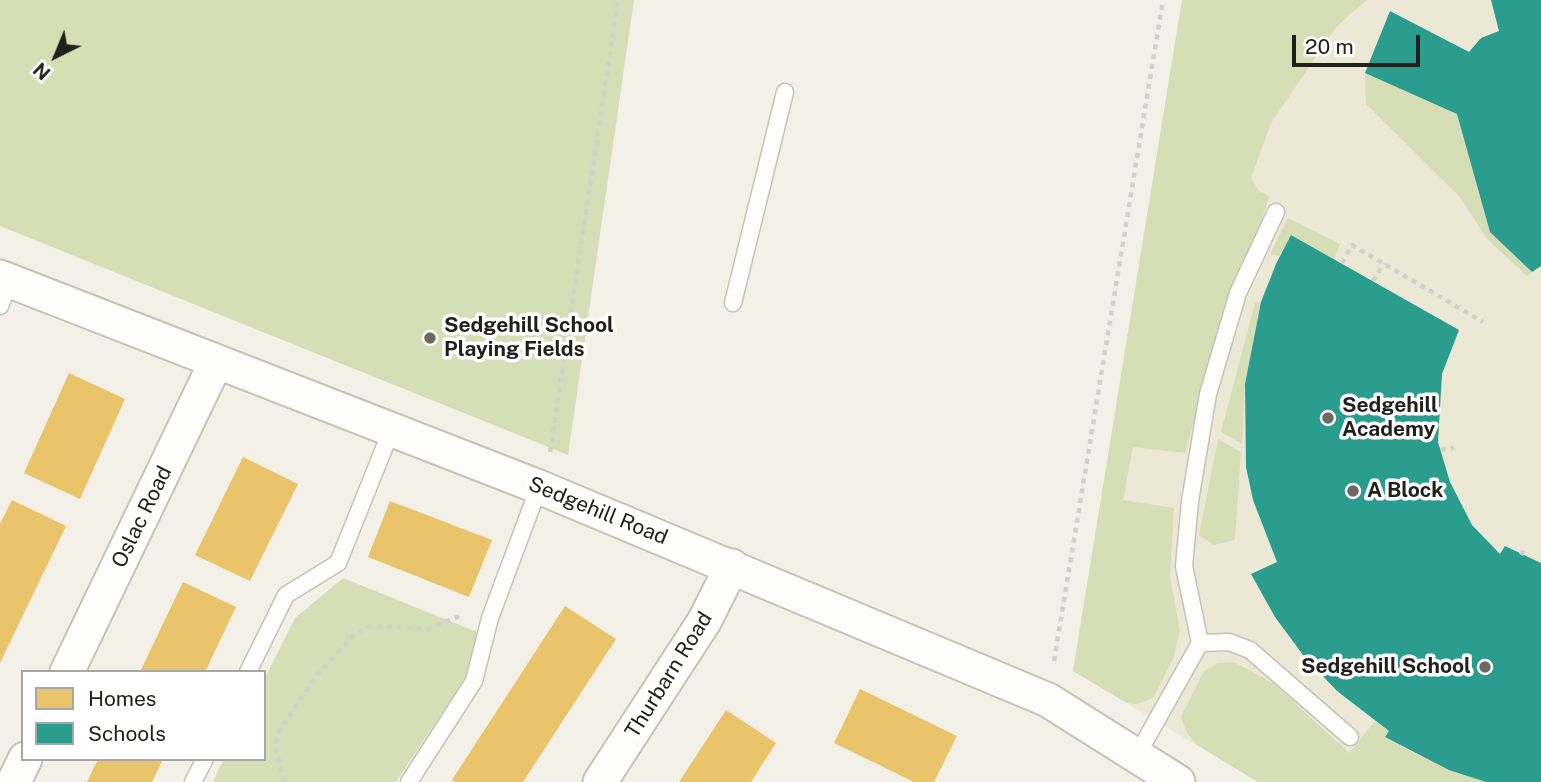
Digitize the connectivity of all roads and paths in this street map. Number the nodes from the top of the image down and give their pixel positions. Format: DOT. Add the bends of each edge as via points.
graph roads {
  1 [pos="618,0"];
  2 [pos="1163,0"];
  3 [pos="785,92"];
  4 [pos="1276,212"];
  5 [pos="1342,263"];
  6 [pos="1384,263"];
  7 [pos="1373,281"];
  8 [pos="3,288"];
  9 [pos="733,303"];
  10 [pos="1483,321"];
  11 [pos="216,362"];
  12 [pos="390,431"];
  13 [pos="1454,449"];
  14 [pos="1441,450"];
  15 [pos="539,487"];
  16 [pos="1524,549"];
  17 [pos="1521,555"];
  18 [pos="732,566"];
  19 [pos="489,618"];
  20 [pos="1200,643"];
  21 [pos="68,670"];
  22 [pos="249,670"];
  23 [pos="1048,700"];
  24 [pos="1350,737"];
  25 [pos="24,761"];
  26 [pos="204,761"];
  27 [pos="1154,772"];
  28 [pos="14,782"];
  29 [pos="193,782"];
  30 [pos="285,782"];
  31 [pos="409,782"];
  32 [pos="600,782"];
  1 -- 15 [label="path" via="551,449"];
  2 -- 23 [label="path"];
  3 -- 9 [label="lane"];
  4 -- 20 [label="lane" via="1238,293 1208,394 1184,566"];
  5 -- 6 [label="path" via="1352,245"];
  6 -- 7 [label="path"];
  6 -- 10 [label="path"];
  8 -- 11 [label="street, Sedgehill Road"];
  11 -- 12 [label="street, Sedgehill Road"];
  11 -- 21 [label="street, Oslac Road"];
  12 -- 15 [label="street, Sedgehill Road"];
  12 -- 22 [label="lane" via="338,563 286,595"];
  13 -- 14 [label="path"];
  15 -- 18 [label="street, Sedgehill Road"];
  15 -- 19 [label="lane"];
  16 -- 17 [label="path"];
  18 -- 23 [label="street, Sedgehill Road"];
  18 -- 32 [label="street, Thurbarn Road" via="705,620"];
  19 -- 30 [label="path" via="458,616 428,629 372,626 356,634 316,676 277,734"];
  19 -- 31 [label="lane" via="474,681"];
  20 -- 24 [label="lane" via="1229,642 1250,650"];
  20 -- 27 [label="lane"];
  23 -- 27 [label="street, Sedgehill Road"];
  25 -- 28 [label="street"];
  26 -- 29 [label="lane"];
}
